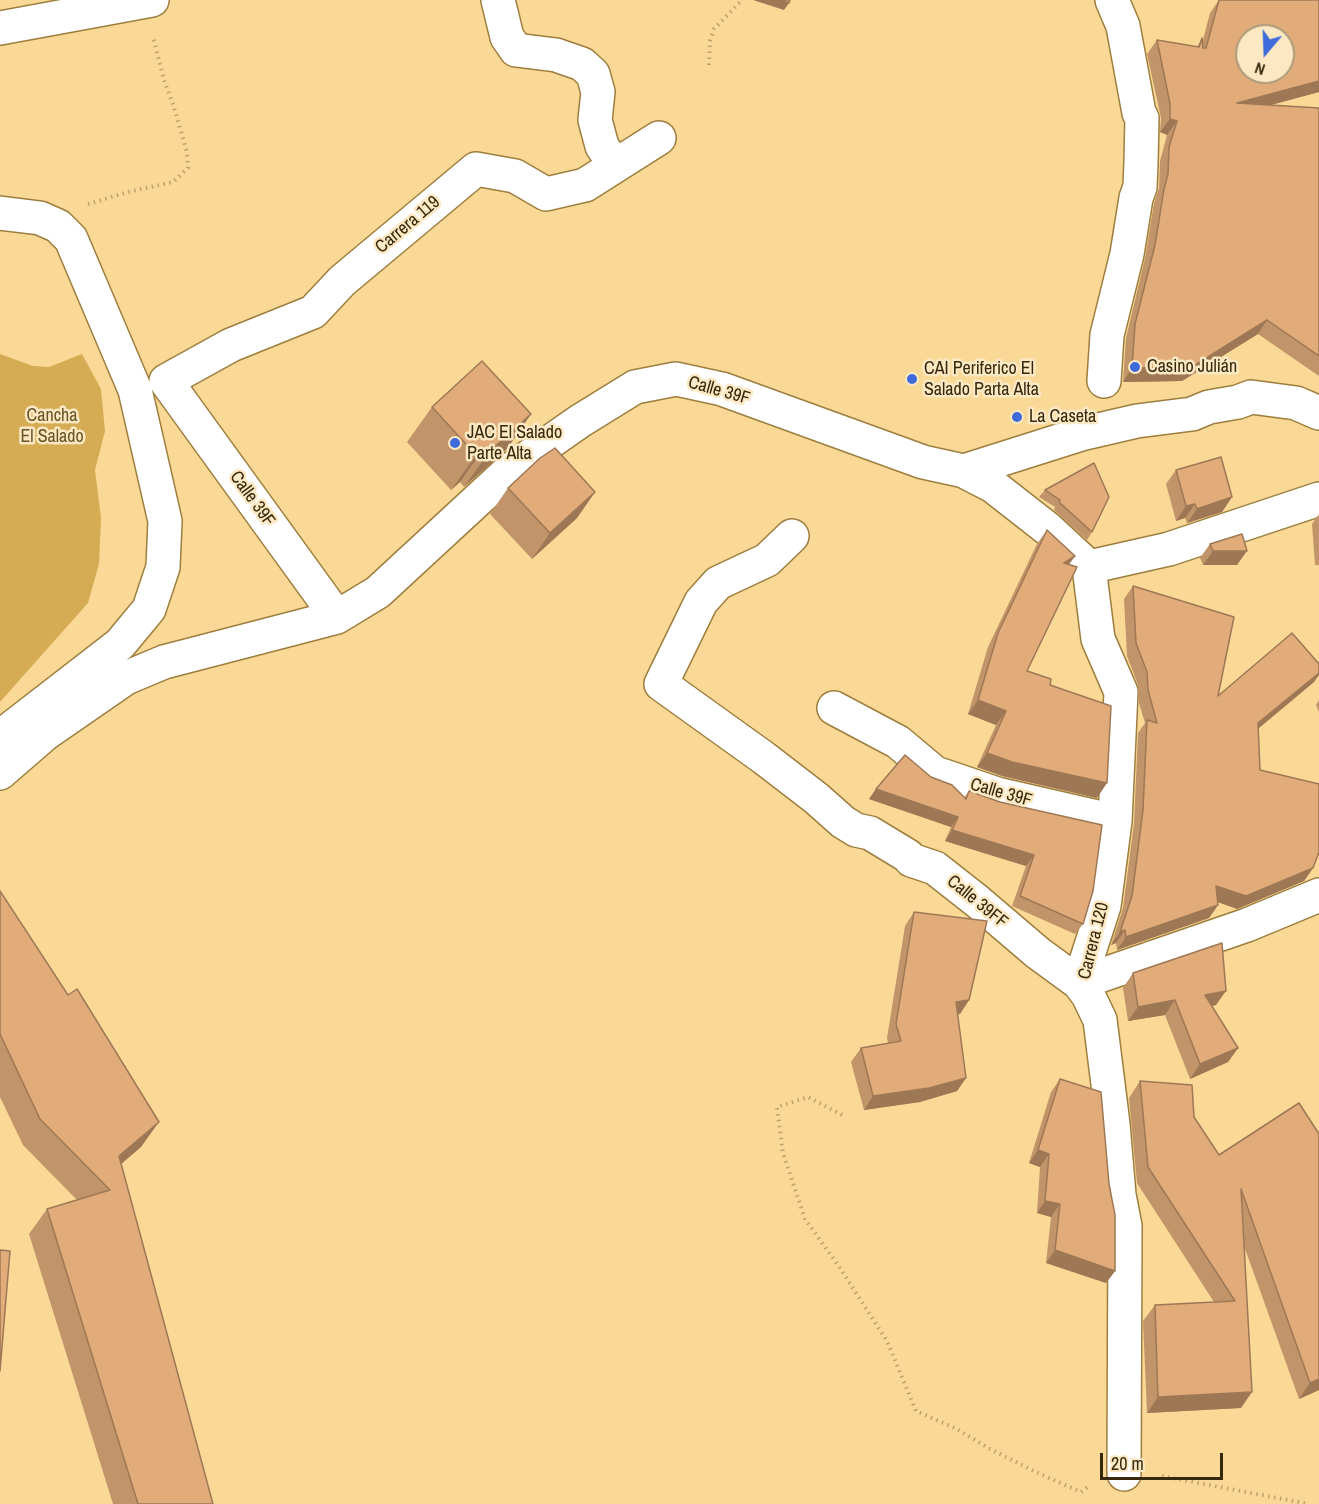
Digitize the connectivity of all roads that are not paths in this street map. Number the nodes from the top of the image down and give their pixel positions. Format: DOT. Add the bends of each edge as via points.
graph roads {
  1 [pos="498,0"];
  2 [pos="1112,0"];
  3 [pos="148,1"];
  4 [pos="0,28"];
  5 [pos="659,138"];
  6 [pos="615,166"];
  7 [pos="0,213"];
  8 [pos="166,381"];
  9 [pos="1104,381"];
  10 [pos="1319,413"];
  11 [pos="964,471"];
  12 [pos="1319,499"];
  13 [pos="792,536"];
  14 [pos="1089,567"];
  15 [pos="337,617"];
  16 [pos="834,708"];
  17 [pos="0,737"];
  18 [pos="0,773"];
  19 [pos="1115,820"];
  20 [pos="1319,896"];
  21 [pos="1079,983"];
  22 [pos="1124,1474"];
  1 -- 6 [label="street" via="507,37 516,50 582,64 593,74 598,92 596,120 600,138"];
  2 -- 9 [label="street" via="1123,27 1142,118 1140,187 1107,335"];
  3 -- 4 [label="street"];
  5 -- 6 [label="street, Carrera 119"];
  6 -- 8 [label="street, Carrera 119" via="585,185 546,194 515,176 476,169 342,281 313,312 231,345"];
  7 -- 17 [label="street" via="40,218 58,226 71,239 135,390 165,521 163,567 149,609 120,645"];
  8 -- 15 [label="street, Calle 39F"];
  10 -- 11 [label="street, Calle 39F" via="1296,403 1251,397 1192,414 1081,434"];
  11 -- 14 [label="street" via="993,486"];
  11 -- 15 [label="street, Calle 39F" via="923,462 722,389 676,380 635,387 510,470 378,592"];
  12 -- 14 [label="street" via="1169,549"];
  13 -- 21 [label="street, Calle 39FF" via="767,560 718,583 701,603 661,684 764,758 843,822 870,833 911,860 935,868"];
  14 -- 19 [label="street, Carrera 120" via="1098,639 1122,692"];
  15 -- 18 [label="street, Calle 39F" via="164,662 126,678 45,734"];
  16 -- 19 [label="street, Calle 39F" via="898,742 935,773 997,794"];
  19 -- 21 [label="street, Carrera 120" via="1104,906"];
  20 -- 21 [label="street"];
  21 -- 22 [label="street, Carrera 120" via="1100,1020 1125,1226"];
}
